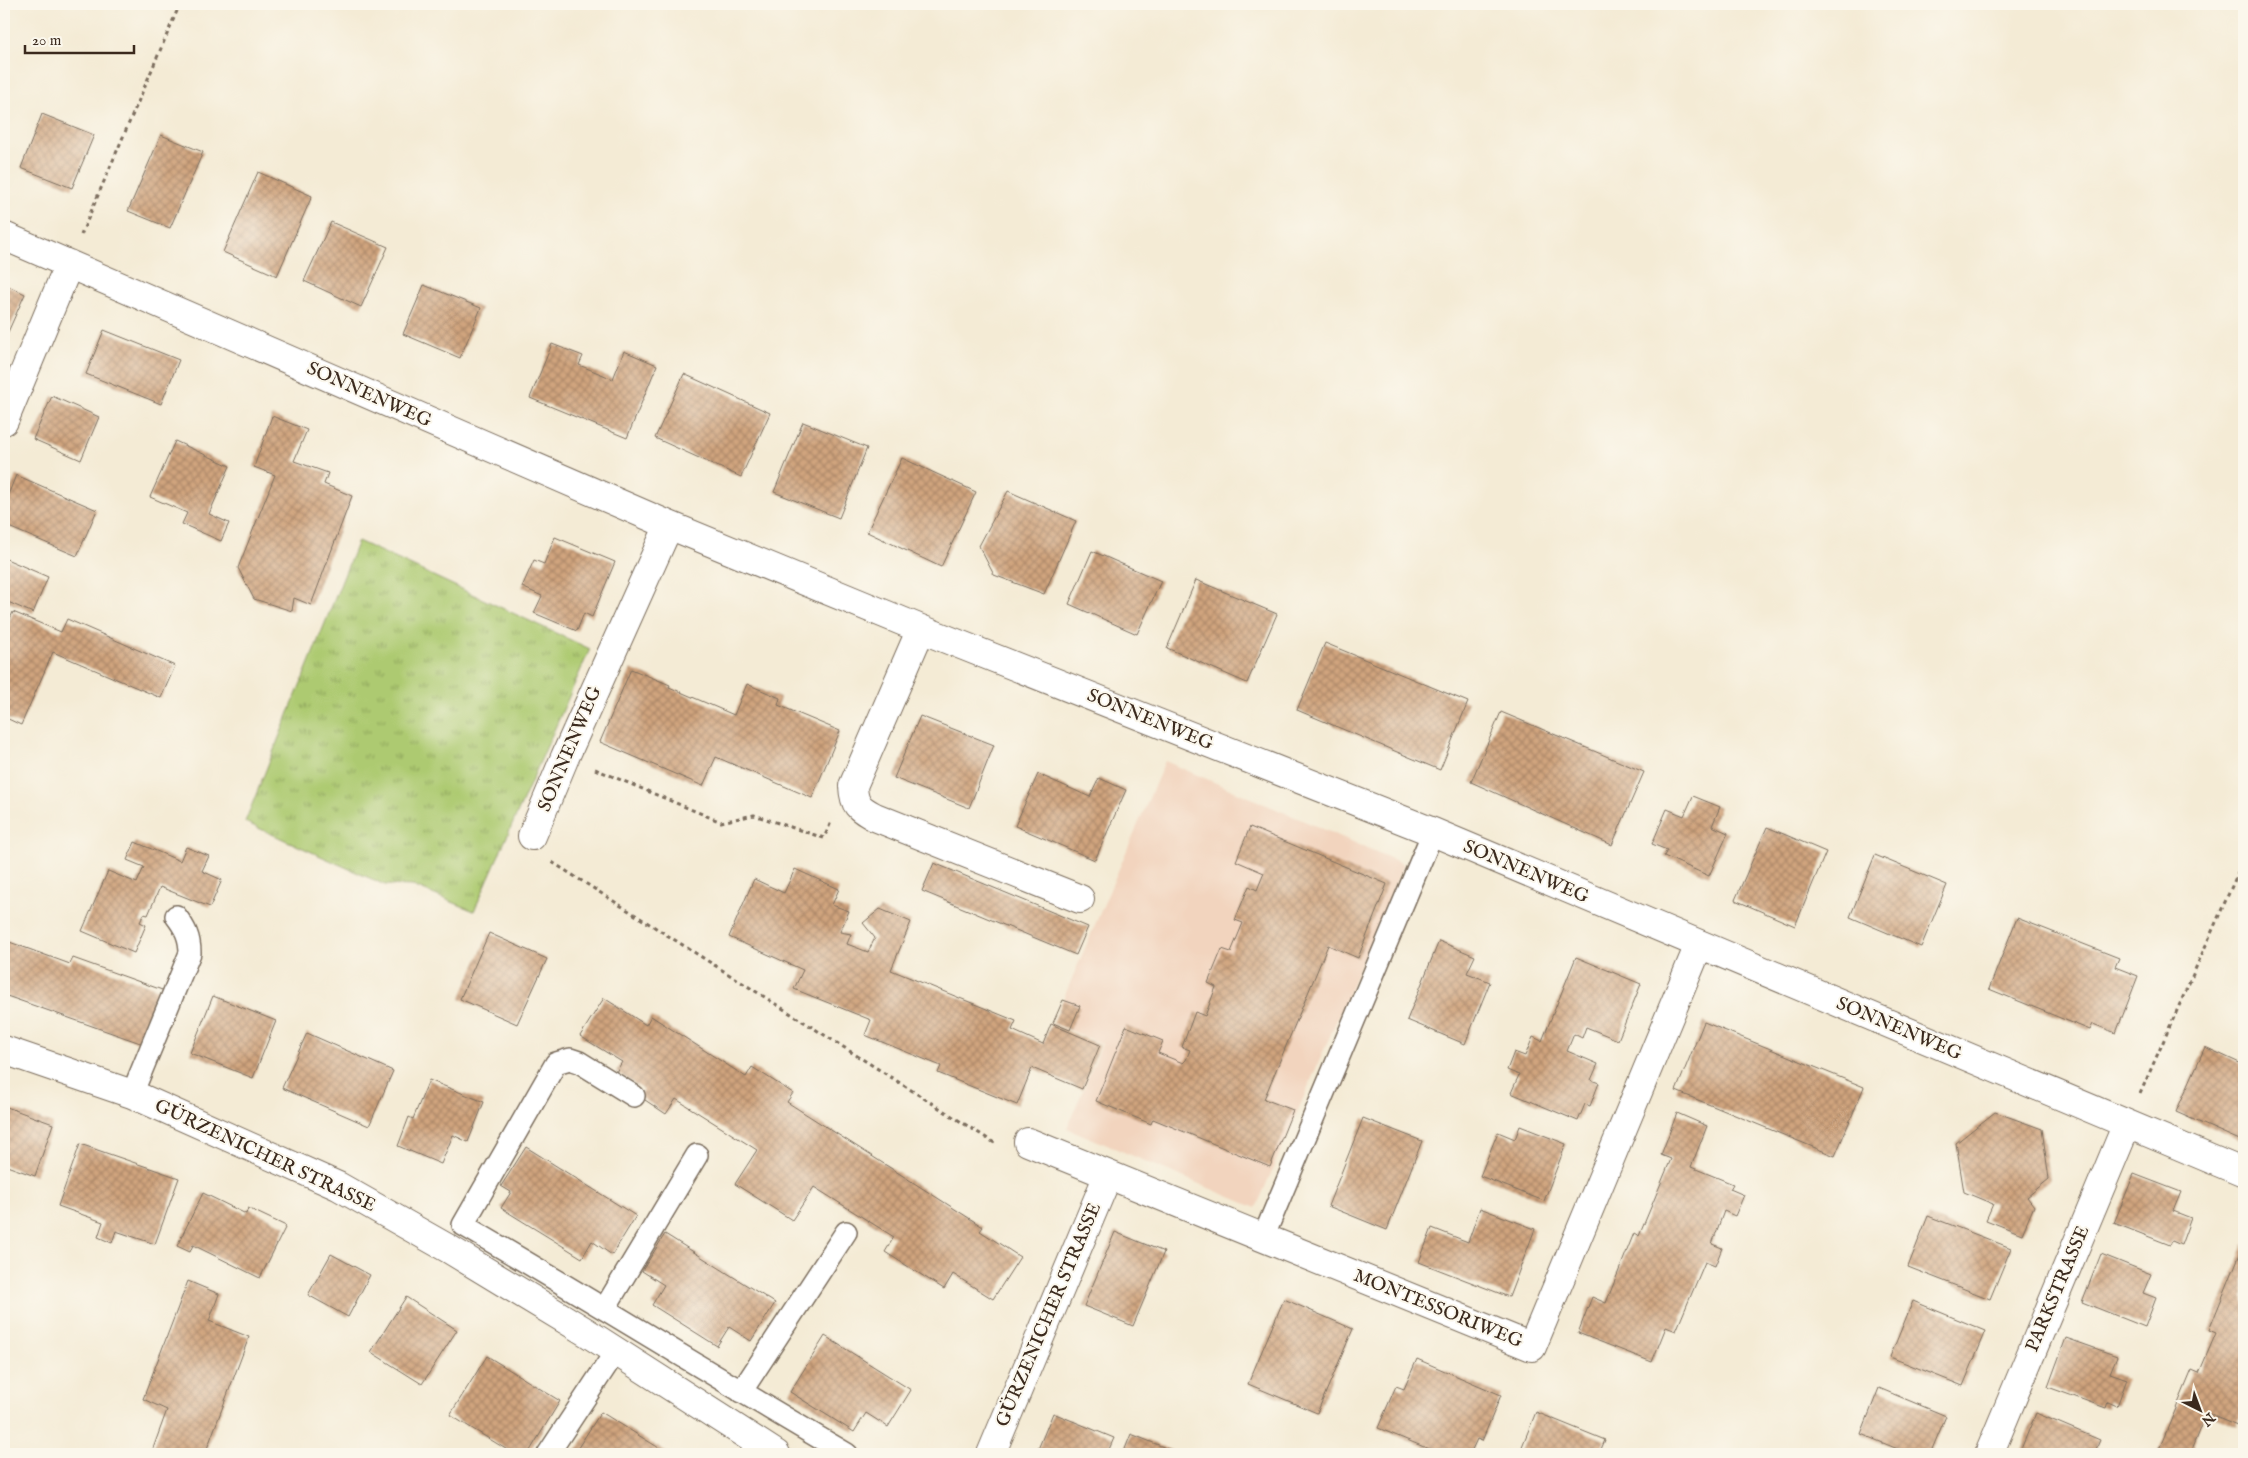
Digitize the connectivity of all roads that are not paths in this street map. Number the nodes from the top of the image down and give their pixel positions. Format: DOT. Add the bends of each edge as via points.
graph roads {
  1 [pos="4,236"];
  2 [pos="69,264"];
  3 [pos="4,421"];
  4 [pos="669,525"];
  5 [pos="921,629"];
  6 [pos="1433,832"];
  7 [pos="532,836"];
  8 [pos="1080,899"];
  9 [pos="176,916"];
  10 [pos="1699,945"];
  11 [pos="4,1050"];
  12 [pos="132,1094"];
  13 [pos="634,1096"];
  14 [pos="2127,1124"];
  15 [pos="1028,1142"];
  16 [pos="697,1155"];
  17 [pos="2244,1173"];
  18 [pos="1108,1175"];
  19 [pos="846,1232"];
  20 [pos="1263,1238"];
  21 [pos="605,1308"];
  22 [pos="616,1351"];
  23 [pos="741,1392"];
  24 [pos="548,1454"];
  25 [pos="776,1454"];
  26 [pos="847,1454"];
  27 [pos="991,1454"];
  28 [pos="1989,1454"];
  1 -- 2 [label="street, SONNENWEG"];
  2 -- 3 [label="street"];
  2 -- 4 [label="street, SONNENWEG"];
  4 -- 5 [label="street, SONNENWEG"];
  4 -- 7 [label="street, SONNENWEG"];
  5 -- 6 [label="street, SONNENWEG"];
  5 -- 8 [label="street" via="853,786 854,799 860,809 875,817"];
  6 -- 10 [label="street, SONNENWEG"];
  6 -- 20 [label="lane"];
  9 -- 12 [label="lane" via="186,929 190,953"];
  10 -- 14 [label="street, SONNENWEG"];
  10 -- 20 [label="street, MONTESSORIWEG" via="1532,1347"];
  11 -- 12 [label="street, GÜRZENICHER STRASSE"];
  12 -- 22 [label="street, GÜRZENICHER STRASSE" via="338,1186"];
  13 -- 21 [label="lane" via="579,1062 570,1059 556,1063 463,1225"];
  14 -- 17 [label="street, SONNENWEG"];
  14 -- 28 [label="street, PARKSTRASSE"];
  15 -- 18 [label="street"];
  16 -- 21 [label="lane"];
  18 -- 20 [label="street, MONTESSORIWEG"];
  18 -- 27 [label="street, GÜRZENICHER STRASSE"];
  19 -- 23 [label="lane"];
  21 -- 23 [label="lane"];
  22 -- 24 [label="lane"];
  22 -- 25 [label="street, GÜRZENICHER STRASSE"];
  23 -- 26 [label="lane"];
}
